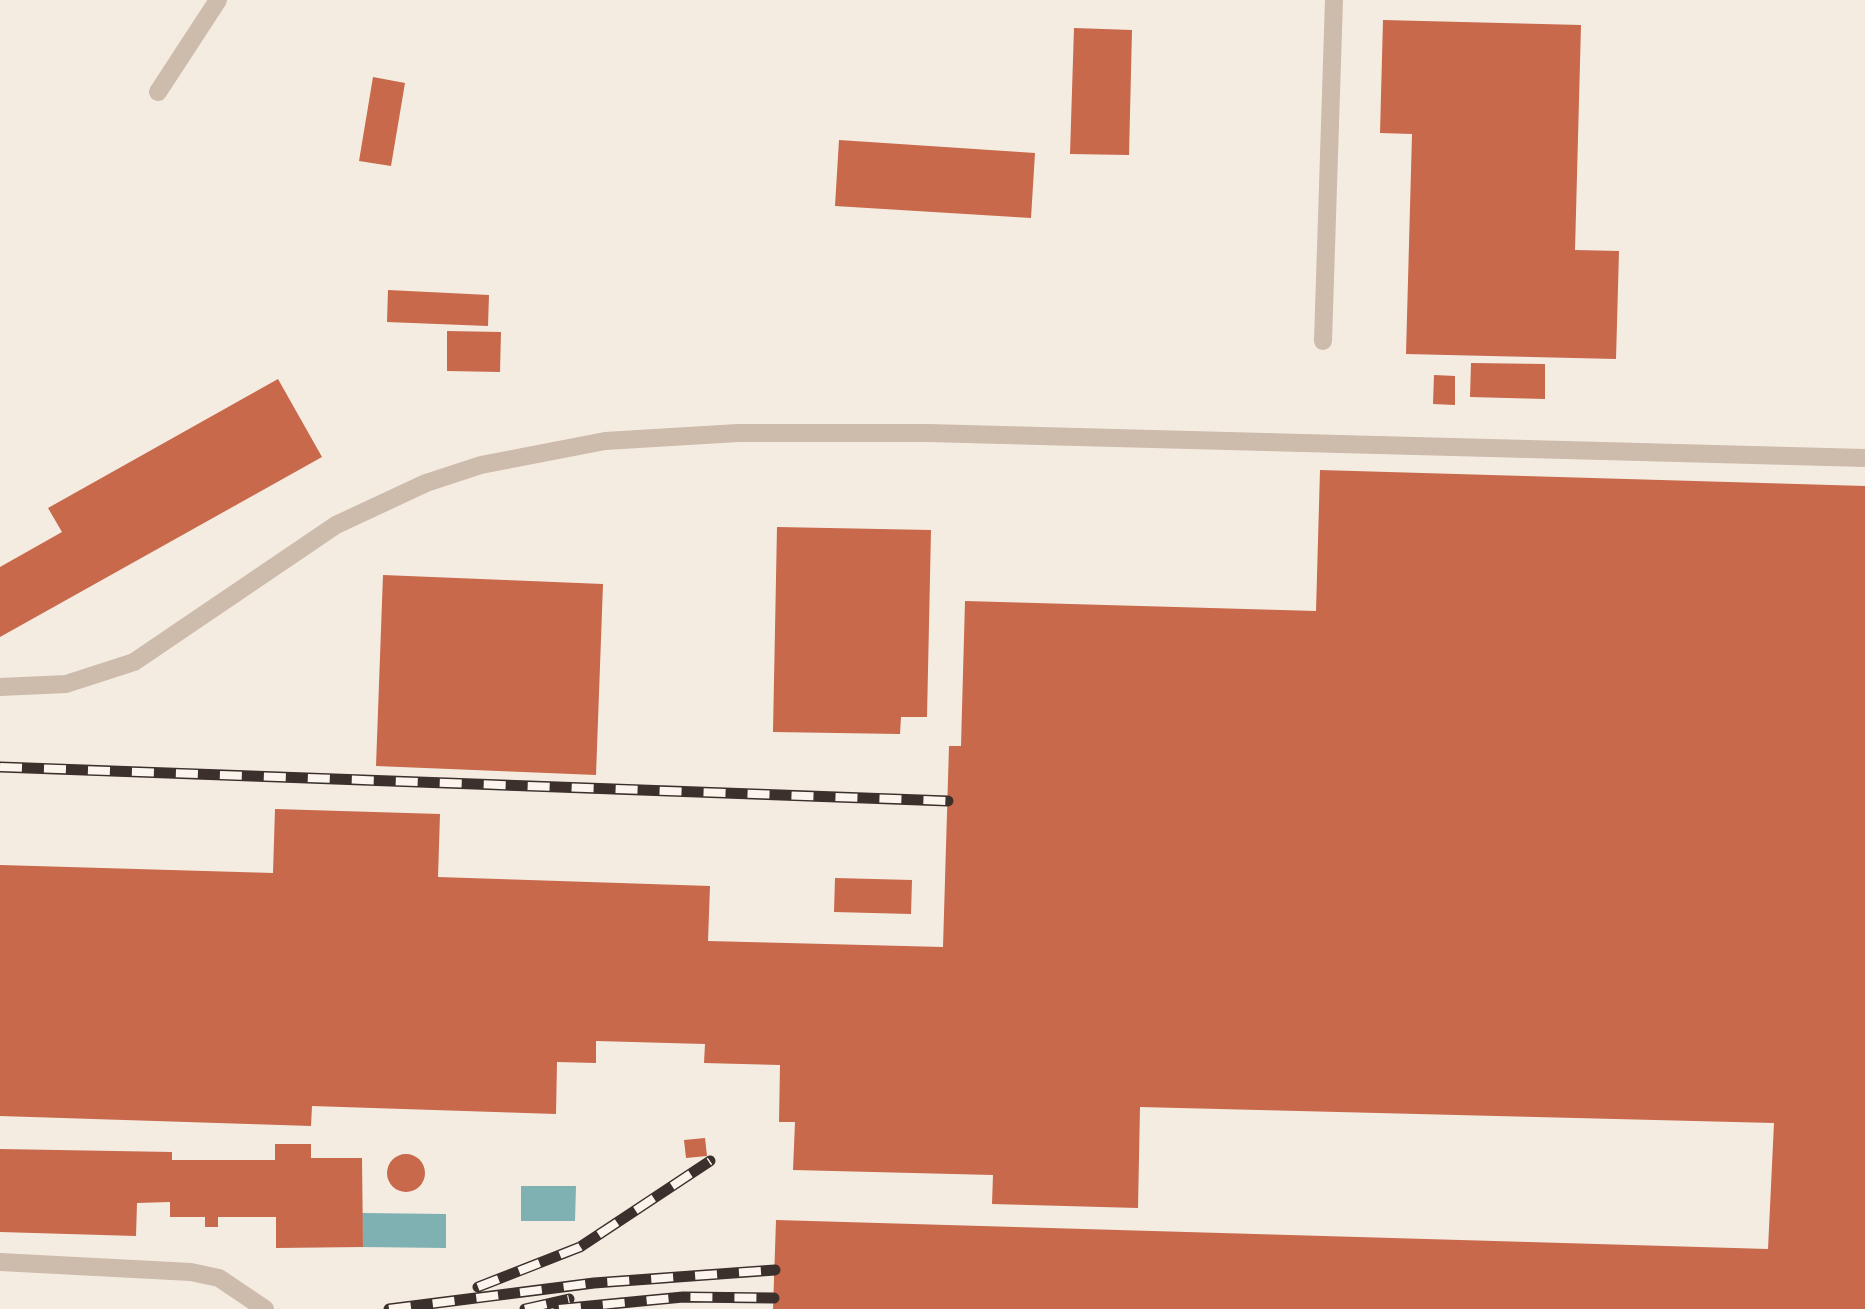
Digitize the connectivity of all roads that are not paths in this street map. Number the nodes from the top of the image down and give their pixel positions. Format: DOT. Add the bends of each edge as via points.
graph roads {
  1 [pos="218,0"];
  2 [pos="1334,0"];
  3 [pos="158,92"];
  4 [pos="1324,341"];
  5 [pos="1865,458"];
  6 [pos="0,687"];
  7 [pos="0,1262"];
  8 [pos="265,1309"];
  1 -- 3 [label="lane"];
  2 -- 4 [label="lane"];
  5 -- 6 [label="lane" via="928,433 738,433 605,442 481,465 426,483 336,525 134,662 66,684"];
  7 -- 8 [label="lane" via="192,1272 219,1278"];
}
